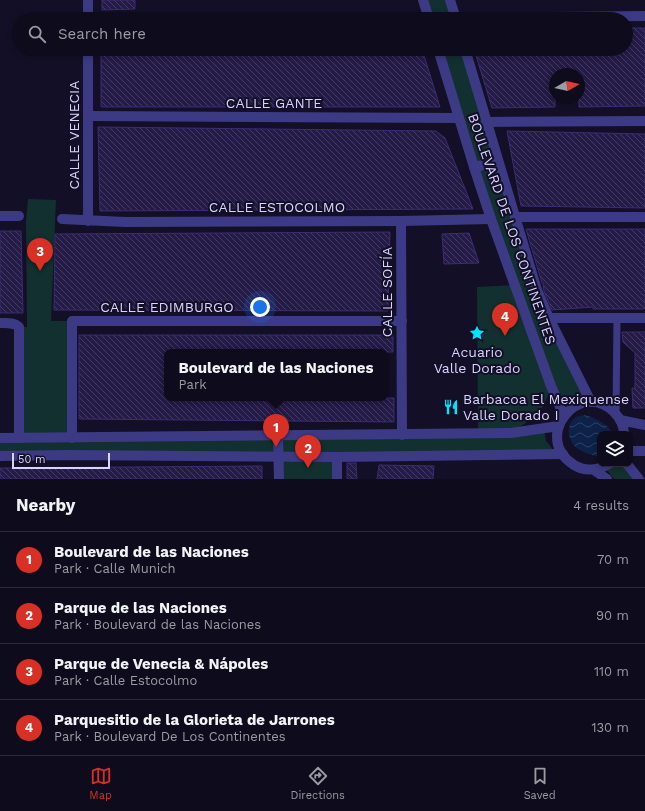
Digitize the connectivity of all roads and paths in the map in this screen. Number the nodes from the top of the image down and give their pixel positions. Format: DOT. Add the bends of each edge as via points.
graph roads {
  1 [pos="88,0"];
  2 [pos="423,0"];
  3 [pos="450,0"];
  4 [pos="88,12"];
  5 [pos="426,12"];
  6 [pos="453,12"];
  7 [pos="633,16"];
  8 [pos="645,16"];
  9 [pos="88,56"];
  10 [pos="440,56"];
  11 [pos="466,56"];
  12 [pos="88,116"];
  13 [pos="460,118"];
  14 [pos="645,121"];
  15 [pos="486,122"];
  16 [pos="498,162"];
  17 [pos="474,167"];
  18 [pos="0,216"];
  19 [pos="20,216"];
  20 [pos="515,217"];
  21 [pos="645,217"];
  22 [pos="62,219"];
  23 [pos="491,219"];
  24 [pos="401,220"];
  25 [pos="88,221"];
  26 [pos="549,318"];
  27 [pos="617,318"];
  28 [pos="645,318"];
  29 [pos="402,321"];
  30 [pos="0,323"];
  31 [pos="591,402"];
  32 [pos="564,416"];
  33 [pos="618,418"];
  34 [pos="645,425"];
  35 [pos="559,426"];
  36 [pos="624,431"];
  37 [pos="402,435"];
  38 [pos="278,436"];
  39 [pos="0,438"];
  40 [pos="19,438"];
  41 [pos="41,438"];
  42 [pos="72,438"];
  43 [pos="633,451"];
  44 [pos="645,451"];
  45 [pos="563,454"];
  46 [pos="42,455"];
  47 [pos="0,456"];
  48 [pos="278,456"];
  49 [pos="337,457"];
  50 [pos="603,467"];
  51 [pos="629,467"];
  52 [pos="594,470"];
  53 [pos="279,479"];
  54 [pos="337,479"];
  55 [pos="607,479"];
  56 [pos="639,479"];
  1 -- 4 [label="street"];
  2 -- 5 [label="street"];
  3 -- 6 [label="street"];
  7 -- 8 [label="street"];
  9 -- 12 [label="street, CALLE VENECIA"];
  10 -- 13 [label="street, BOULEVARD DE LOS CONTINENTES"];
  11 -- 15 [label="street, BOULEVARD DE LOS CONTINENTES"];
  12 -- 13 [label="street, CALLE GANTE"];
  12 -- 25 [label="street, CALLE VENECIA"];
  13 -- 17 [label="street, BOULEVARD DE LOS CONTINENTES"];
  14 -- 15 [label="street"];
  15 -- 16 [label="street, BOULEVARD DE LOS CONTINENTES"];
  16 -- 17 [label="street"];
  16 -- 20 [label="street, BOULEVARD DE LOS CONTINENTES"];
  17 -- 23 [label="street, BOULEVARD DE LOS CONTINENTES"];
  18 -- 19 [label="street"];
  20 -- 21 [label="street"];
  20 -- 26 [label="street, BOULEVARD DE LOS CONTINENTES" via="537,290"];
  22 -- 25 [label="street, CALLE ESTOCOLMO"];
  23 -- 24 [label="street, CALLE ESTOCOLMO"];
  23 -- 32 [label="street, BOULEVARD DE LOS CONTINENTES"];
  24 -- 25 [label="street, CALLE ESTOCOLMO"];
  24 -- 29 [label="street, CALLE SOFÍA"];
  26 -- 27 [label="street"];
  26 -- 31 [label="street, BOULEVARD DE LOS CONTINENTES"];
  27 -- 28 [label="street"];
  27 -- 33 [label="lane"];
  29 -- 37 [label="street, CALLE SOFÍA"];
  29 -- 42 [label="street, CALLE EDIMBURGO" via="72,321"];
  30 -- 40 [label="street" via="12,323 19,327"];
  31 -- 32 [label="street" via="571,409"];
  31 -- 33 [label="street" via="605,406"];
  32 -- 35 [label="street"];
  33 -- 34 [label="street"];
  33 -- 36 [label="street"];
  35 -- 37 [label="street" via="510,433"];
  35 -- 45 [label="street" via="557,436"];
  37 -- 38 [label="street"];
  38 -- 42 [label="street"];
  38 -- 48 [label="street"];
  39 -- 40 [label="street"];
  40 -- 41 [label="street"];
  41 -- 42 [label="street"];
  41 -- 46 [label="street"];
  43 -- 44 [label="street"];
  45 -- 49 [label="street"];
  45 -- 52 [label="street" via="576,466"];
  46 -- 47 [label="street"];
  46 -- 48 [label="street"];
  48 -- 49 [label="street"];
  48 -- 53 [label="street"];
  49 -- 54 [label="street"];
  50 -- 52 [label="street"];
  51 -- 56 [label="street"];
  52 -- 55 [label="street"];
}
